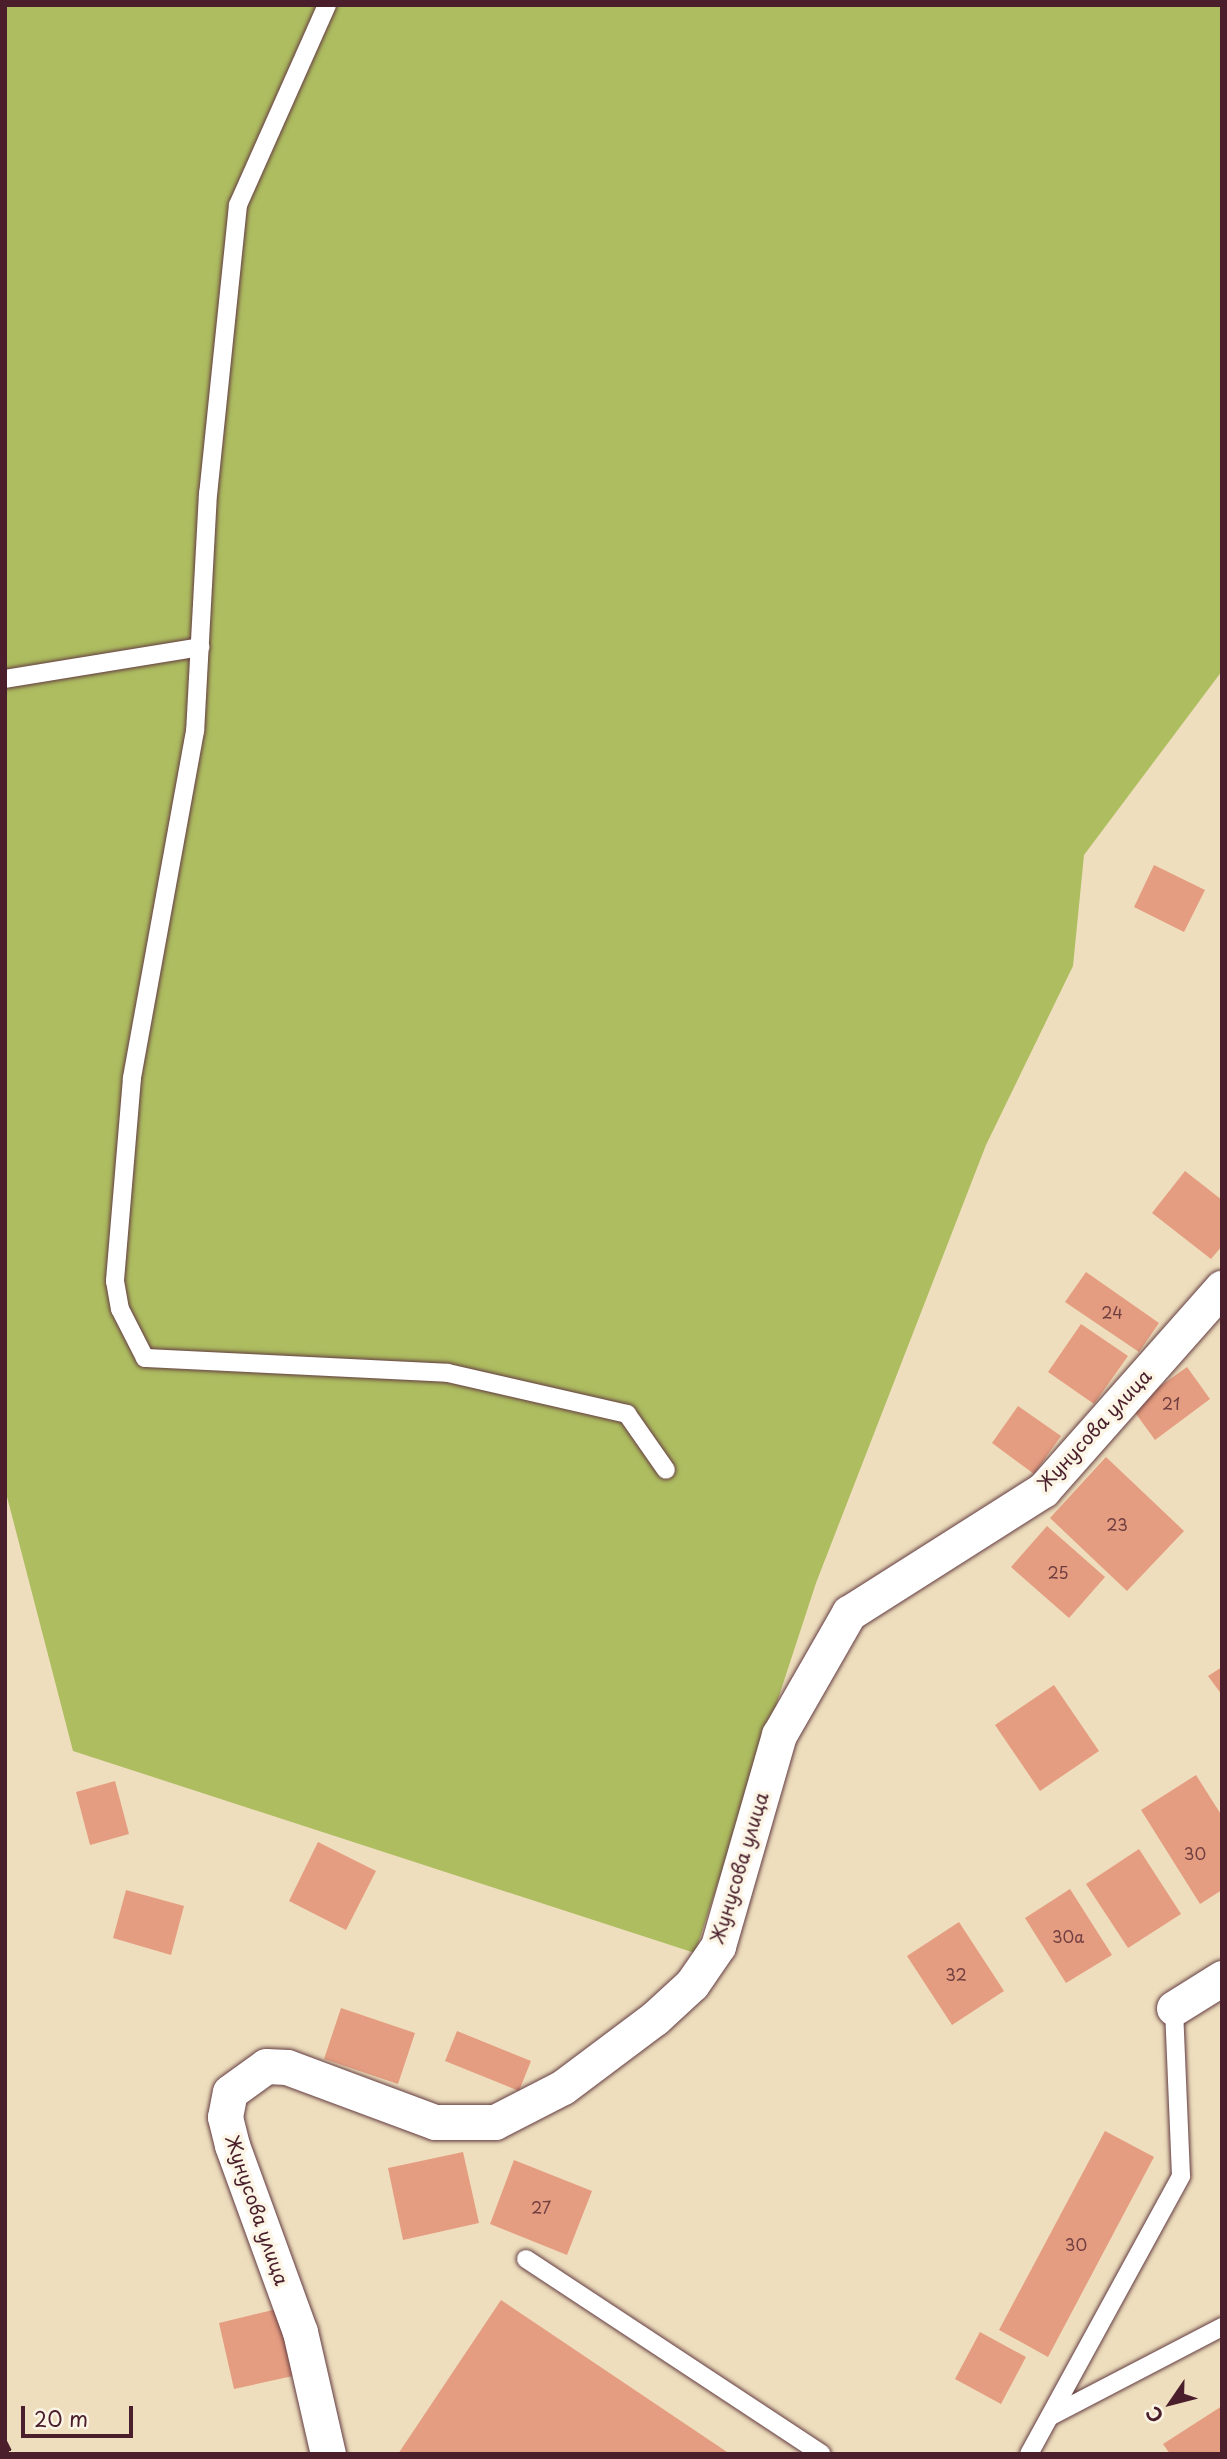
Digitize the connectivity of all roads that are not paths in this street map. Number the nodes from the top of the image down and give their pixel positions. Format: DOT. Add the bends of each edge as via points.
graph roads {
  1 [pos="327,5"];
  2 [pos="200,647"];
  3 [pos="5,679"];
  4 [pos="1222,1288"];
  5 [pos="666,1470"];
  6 [pos="1222,1978"];
  7 [pos="1174,2008"];
  8 [pos="526,2259"];
  9 [pos="1222,2327"];
  10 [pos="1051,2416"];
  11 [pos="328,2454"];
  12 [pos="822,2454"];
  13 [pos="1029,2454"];
  1 -- 2 [label="lane" via="238,205 208,493"];
  2 -- 3 [label="lane"];
  2 -- 5 [label="lane" via="195,731 132,1078 116,1268 120,1309 145,1358 449,1373 627,1414"];
  4 -- 11 [label="street, Жунусова улица" via="1043,1490 849,1613 779,1735 718,1946 692,1984 655,2018 563,2087 495,2122 435,2122 287,2067 266,2066 230,2092 225,2116 232,2146 300,2332"];
  6 -- 7 [label="street"];
  7 -- 10 [label="lane" via="1181,2176"];
  8 -- 12 [label="lane"];
  9 -- 10 [label="lane"];
  10 -- 13 [label="lane"];
}
